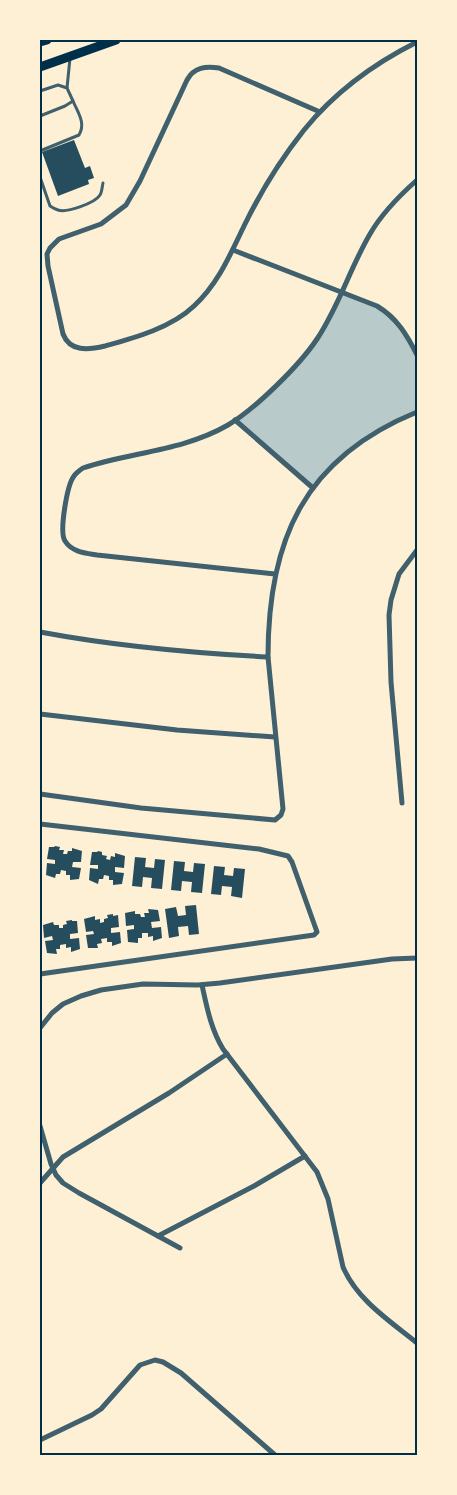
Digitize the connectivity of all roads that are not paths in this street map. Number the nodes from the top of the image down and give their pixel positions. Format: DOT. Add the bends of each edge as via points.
graph roads {
  1 [pos="47,40"];
  2 [pos="116,40"];
  3 [pos="40,42"];
  4 [pos="417,42"];
  5 [pos="70,56"];
  6 [pos="40,67"];
  7 [pos="67,88"];
  8 [pos="40,91"];
  9 [pos="73,101"];
  10 [pos="320,112"];
  11 [pos="40,116"];
  12 [pos="40,151"];
  13 [pos="40,177"];
  14 [pos="417,180"];
  15 [pos="103,183"];
  16 [pos="233,250"];
  17 [pos="341,291"];
  18 [pos="417,355"];
  19 [pos="417,412"];
  20 [pos="235,420"];
  21 [pos="313,488"];
  22 [pos="417,550"];
  23 [pos="275,574"];
  24 [pos="40,632"];
  25 [pos="268,657"];
  26 [pos="40,714"];
  27 [pos="275,737"];
  28 [pos="40,794"];
  29 [pos="402,803"];
  30 [pos="40,824"];
  31 [pos="417,958"];
  32 [pos="40,974"];
  33 [pos="202,985"];
  34 [pos="40,1028"];
  35 [pos="227,1054"];
  36 [pos="40,1126"];
  37 [pos="305,1156"];
  38 [pos="52,1167"];
  39 [pos="40,1183"];
  40 [pos="158,1236"];
  41 [pos="180,1248"];
  42 [pos="417,1343"];
  43 [pos="40,1440"];
  44 [pos="274,1455"];
  1 -- 3 [label="main road"];
  2 -- 5 [label="main road"];
  4 -- 10 [label="street" via="374,68"];
  5 -- 6 [label="main road"];
  5 -- 7 [label="lane"];
  7 -- 8 [label="lane" via="58,85"];
  7 -- 9 [label="lane"];
  9 -- 11 [label="lane"];
  9 -- 12 [label="lane" via="83,124 79,135"];
  10 -- 16 [label="street" via="275,172"];
  10 -- 16 [label="street" via="219,68 205,67 194,71 131,198 120,211 101,224 59,239 50,248 47,259 63,334 74,348 92,349 144,334 177,318 193,308 212,287"];
  13 -- 15 [label="lane" via="50,206 59,211 99,198"];
  14 -- 17 [label="street" via="397,198 370,233"];
  16 -- 17 [label="street"];
  17 -- 18 [label="street" via="388,312 400,324"];
  17 -- 20 [label="street" via="310,349 276,386"];
  19 -- 21 [label="street" via="365,439 342,457"];
  20 -- 21 [label="street"];
  20 -- 23 [label="street" via="184,444 83,468 72,480 63,537 69,546 82,553"];
  21 -- 23 [label="street" via="289,528"];
  22 -- 29 [label="street" via="399,574 389,615 391,682"];
  23 -- 25 [label="street" via="269,611"];
  24 -- 25 [label="street" via="166,650"];
  25 -- 27 [label="street"];
  26 -- 27 [label="street" via="177,730"];
  27 -- 28 [label="street" via="283,809 274,820 141,808"];
  30 -- 32 [label="street" via="259,849 288,856 317,932 314,935"];
  31 -- 33 [label="street"];
  33 -- 34 [label="street" via="143,984 101,990 63,1004"];
  33 -- 35 [label="street" via="215,1035"];
  35 -- 37 [label="street"];
  35 -- 38 [label="street"];
  36 -- 38 [label="street"];
  37 -- 40 [label="street"];
  37 -- 42 [label="street" via="324,1186 343,1267 354,1287"];
  38 -- 39 [label="street"];
  38 -- 40 [label="street" via="64,1183 79,1193"];
  40 -- 41 [label="street"];
  43 -- 44 [label="street" via="92,1415 140,1365 155,1360 181,1373"];
}
